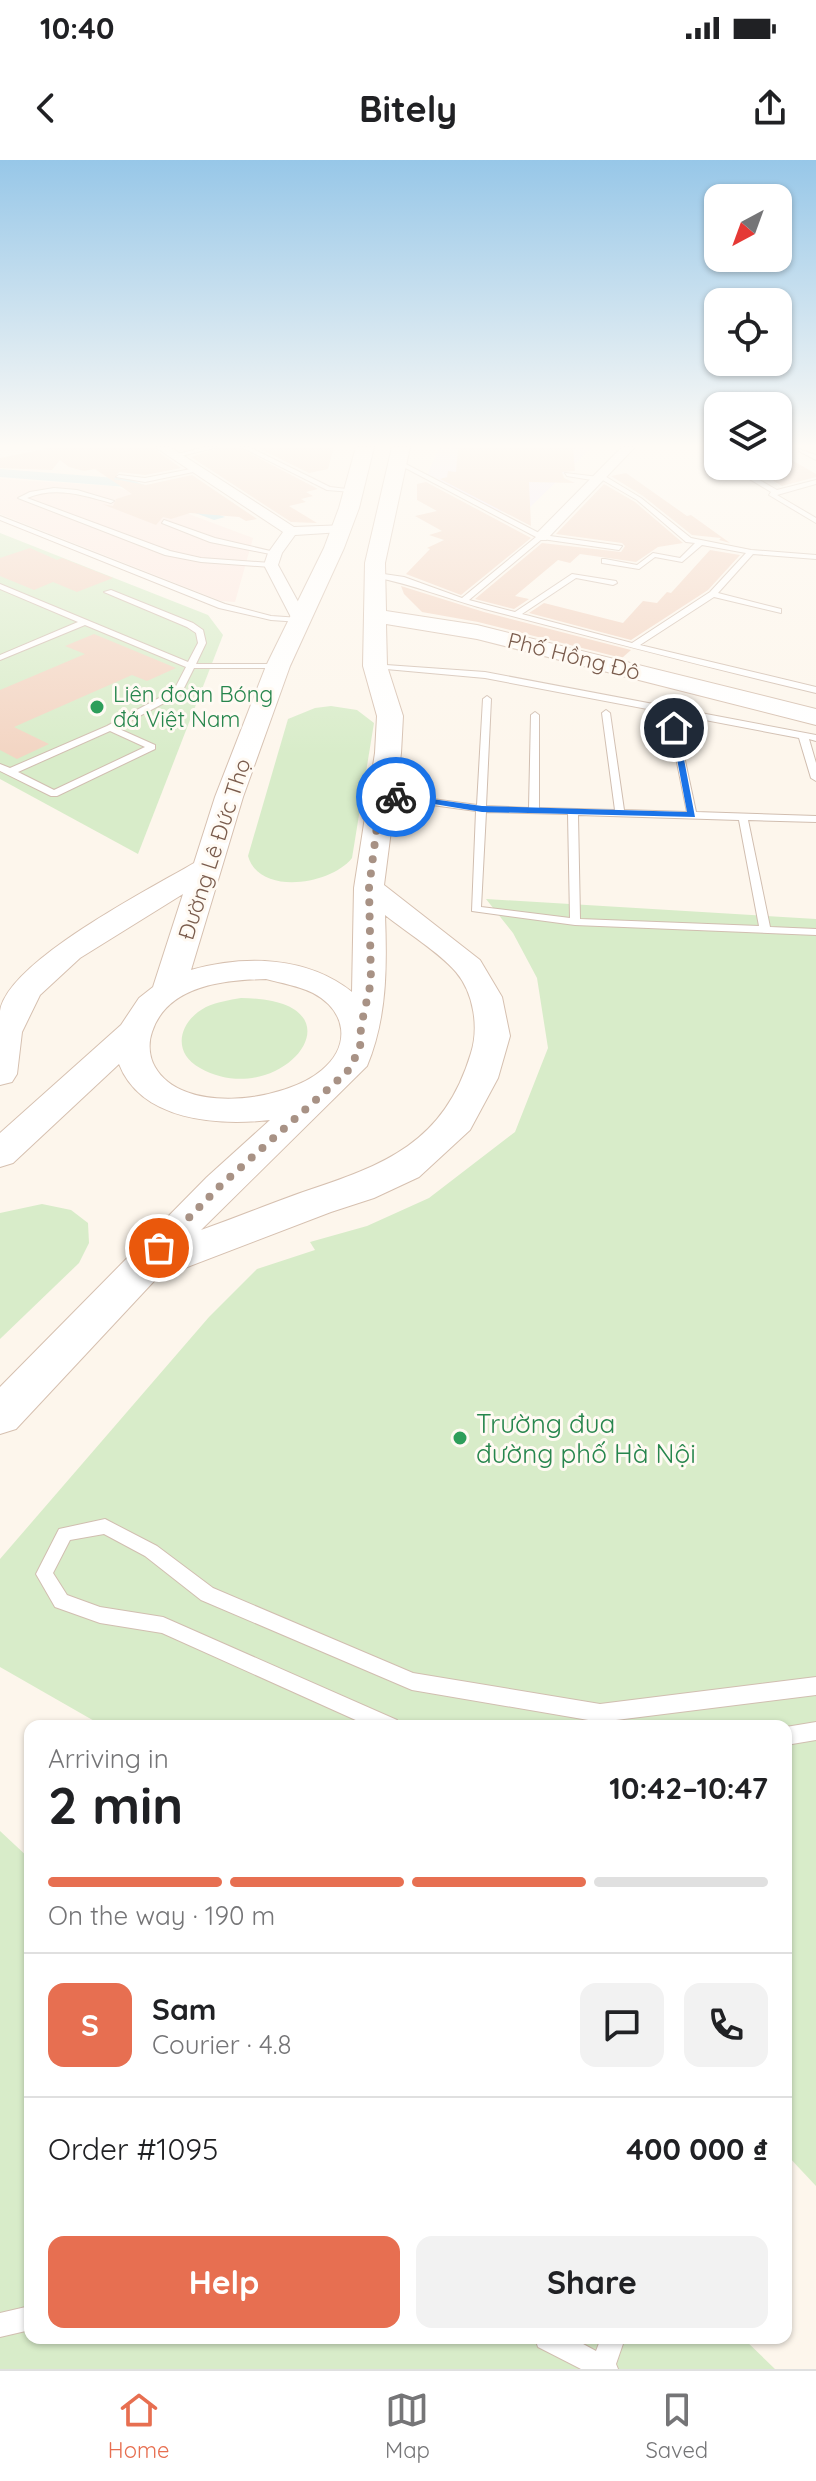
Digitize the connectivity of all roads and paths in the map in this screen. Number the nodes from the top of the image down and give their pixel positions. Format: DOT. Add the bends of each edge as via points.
graph roads {
  1 [pos="81,550"];
  2 [pos="160,550"];
  3 [pos="245,550"];
  4 [pos="279,550"];
  5 [pos="332,550"];
  6 [pos="378,550"];
  7 [pos="525,550"];
  8 [pos="692,550"];
  9 [pos="741,550"];
  10 [pos="751,552"];
  11 [pos="816,557"];
  12 [pos="273,559"];
  13 [pos="682,560"];
  14 [pos="605,561"];
  15 [pos="677,571"];
  16 [pos="377,575"];
  17 [pos="613,583"];
  18 [pos="0,586"];
  19 [pos="108,592"];
  20 [pos="713,594"];
  21 [pos="464,600"];
  22 [pos="778,611"];
  23 [pos="518,613"];
  24 [pos="376,616"];
  25 [pos="300,620"];
  26 [pos="85,622"];
  27 [pos="634,645"];
  28 [pos="0,658"];
  29 [pos="190,666"];
  30 [pos="278,666"];
  31 [pos="375,666"];
  32 [pos="816,690"];
  33 [pos="487,699"];
  34 [pos="606,713"];
  35 [pos="535,715"];
  36 [pos="809,726"];
  37 [pos="110,728"];
  38 [pos="674,728"];
  39 [pos="816,738"];
  40 [pos="0,767"];
  41 [pos="10,772"];
  42 [pos="816,778"];
  43 [pos="381,795"];
  44 [pos="482,809"];
  45 [pos="534,811"];
  46 [pos="573,812"];
  47 [pos="620,813"];
  48 [pos="692,815"];
  49 [pos="743,817"];
  50 [pos="816,819"];
  51 [pos="206,868"];
  52 [pos="369,888"];
  53 [pos="575,922"];
  54 [pos="765,930"];
  55 [pos="816,932"];
  56 [pos="168,991"];
  57 [pos="361,1026"];
  58 [pos="133,1032"];
  59 [pos="0,1074"];
  60 [pos="322,1092"];
  61 [pos="0,1154"];
  62 [pos="139,1269"];
  63 [pos="0,1416"];
  64 [pos="816,1686"];
  65 [pos="377,1720"];
  66 [pos="816,1731"];
  67 [pos="792,1735"];
  68 [pos="24,2319"];
  69 [pos="0,2325"];
  70 [pos="558,2344"];
  71 [pos="611,2344"];
  72 [pos="604,2368"];
  1 -- 25 [label="lane" via="222,606"];
  2 -- 12 [label="lane" via="201,560"];
  3 -- 12 [label="lane"];
  4 -- 12 [label="street"];
  5 -- 25 [label="main road, Đường Lê Đức Thọ"];
  6 -- 16 [label="main road"];
  7 -- 21 [label="lane"];
  8 -- 13 [label="lane"];
  9 -- 10 [label="lane"];
  10 -- 11 [label="lane"];
  10 -- 20 [label="lane"];
  12 -- 25 [label="street"];
  13 -- 14 [label="lane" via="651,555 637,569"];
  13 -- 15 [label="lane" via="686,561"];
  16 -- 21 [label="lane"];
  16 -- 24 [label="main road"];
  17 -- 23 [label="lane" via="575,576"];
  18 -- 26 [label="lane"];
  19 -- 29 [label="lane" via="200,632 202,643"];
  20 -- 22 [label="lane"];
  20 -- 27 [label="lane"];
  21 -- 23 [label="lane"];
  23 -- 27 [label="lane"];
  24 -- 31 [label="main road"];
  24 -- 36 [label="main road, Phố Hồng Đô" via="477,632"];
  25 -- 30 [label="main road, Đường Lê Đức Thọ"];
  26 -- 28 [label="lane"];
  26 -- 29 [label="lane"];
  27 -- 32 [label="lane"];
  29 -- 30 [label="lane"];
  29 -- 37 [label="lane" via="178,692"];
  30 -- 51 [label="main road, Đường Lê Đức Thọ"];
  31 -- 36 [label="lane" via="485,675"];
  31 -- 43 [label="main road" via="390,716"];
  33 -- 44 [label="lane"];
  34 -- 47 [label="lane"];
  35 -- 45 [label="lane"];
  36 -- 39 [label="lane"];
  36 -- 42 [label="lane"];
  37 -- 41 [label="lane"];
  37 -- 41 [label="lane" via="152,747 54,794"];
  38 -- 48 [label="lane"];
  40 -- 41 [label="lane"];
  43 -- 44 [label="lane"];
  43 -- 52 [label="main road"];
  44 -- 45 [label="lane"];
  44 -- 53 [label="lane" via="476,909"];
  45 -- 46 [label="lane"];
  46 -- 47 [label="lane"];
  46 -- 53 [label="lane"];
  47 -- 48 [label="lane"];
  48 -- 49 [label="lane"];
  49 -- 50 [label="lane"];
  49 -- 54 [label="lane"];
  51 -- 56 [label="main road, Đường Lê Đức Thọ"];
  51 -- 59 [label="main road" via="69,951 26,990 5,1032"];
  52 -- 57 [label="main road" via="371,982"];
  52 -- 62 [label="main road" via="469,967 486,997 493,1036 481,1078 457,1121 406,1168 361,1189"];
  53 -- 54 [label="lane"];
  54 -- 55 [label="lane"];
  56 -- 57 [label="main road" via="232,970 279,970 329,987 350,1004"];
  56 -- 58 [label="main road" via="145,1010"];
  57 -- 60 [label="main road" via="360,1049 347,1072"];
  58 -- 60 [label="main road" via="132,1057 144,1080 170,1099 205,1110 246,1113 287,1107"];
  58 -- 61 [label="main road"];
  60 -- 62 [label="main road"];
  62 -- 63 [label="main road"];
  64 -- 65 [label="lane" via="600,1713 412,1681 207,1594 151,1551 105,1526 65,1534 44,1574 61,1601 100,1615 163,1625"];
  66 -- 67 [label="lane"];
  68 -- 69 [label="lane"];
  70 -- 72 [label="lane"];
  71 -- 72 [label="lane"];
}
